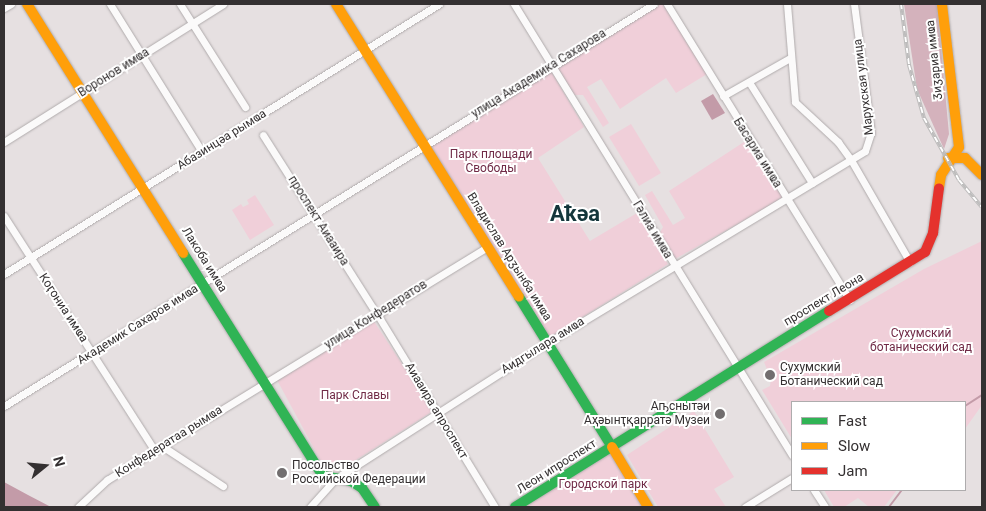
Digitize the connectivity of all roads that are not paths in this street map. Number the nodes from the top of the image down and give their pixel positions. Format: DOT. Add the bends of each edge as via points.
graph roads {
  1 [pos="11,4"];
  2 [pos="27,4"];
  3 [pos="110,4"];
  4 [pos="180,4"];
  5 [pos="223,4"];
  6 [pos="336,4"];
  7 [pos="440,4"];
  8 [pos="514,4"];
  9 [pos="654,4"];
  10 [pos="667,4"];
  11 [pos="787,4"];
  12 [pos="854,4"];
  13 [pos="942,4"];
  14 [pos="4,8"];
  15 [pos="192,23"];
  16 [pos="366,51"];
  17 [pos="142,55"];
  18 [pos="790,58"];
  19 [pos="552,66"];
  20 [pos="748,82"];
  21 [pos="82,92"];
  22 [pos="723,96"];
  23 [pos="245,107"];
  24 [pos="954,114"];
  25 [pos="263,134"];
  26 [pos="4,142"];
  27 [pos="424,145"];
  28 [pos="202,152"];
  29 [pos="960,158"];
  30 [pos="851,160"];
  31 [pos="943,161"];
  32 [pos="982,175"];
  33 [pos="812,183"];
  34 [pos="143,188"];
  35 [pos="786,198"];
  36 [pos="936,200"];
  37 [pos="314,215"];
  38 [pos="4,216"];
  39 [pos="488,246"];
  40 [pos="30,258"];
  41 [pos="910,262"];
  42 [pos="673,265"];
  43 [pos="4,274"];
  44 [pos="204,284"];
  45 [pos="850,300"];
  46 [pos="372,307"];
  47 [pos="377,314"];
  48 [pos="547,343"];
  49 [pos="93,354"];
  50 [pos="738,367"];
  51 [pos="265,383"];
  52 [pos="4,406"];
  53 [pos="437,413"];
  54 [pos="162,446"];
  55 [pos="612,447"];
  56 [pos="155,451"];
  57 [pos="791,453"];
  58 [pos="791,479"];
  59 [pos="335,480"];
  60 [pos="223,486"];
  61 [pos="815,491"];
  62 [pos="78,507"];
  63 [pos="310,507"];
  64 [pos="375,507"];
  65 [pos="495,507"];
  66 [pos="514,507"];
  67 [pos="648,507"];
  68 [pos="745,507"];
  69 [pos="825,507"];
  1 -- 14 [label="street"];
  2 -- 21 [label="main road, Лакоба имҩа"];
  3 -- 17 [label="street"];
  4 -- 15 [label="street"];
  5 -- 15 [label="street, Воронов имҩа"];
  6 -- 16 [label="main road, Владислав Арӡынба имҩа"];
  7 -- 16 [label="street, Абазинцәа рымҩа"];
  8 -- 19 [label="street, Гәлиа имҩа"];
  9 -- 19 [label="street, улица Академика Сахарова"];
  10 -- 22 [label="street, Басариа имҩа"];
  11 -- 18 [label="street"];
  12 -- 30 [label="street, Марухская улица" via="871,133 865,151"];
  13 -- 24 [label="main road, Ӡиӡариа имҩа"];
  15 -- 17 [label="street, Воронов имҩа"];
  15 -- 23 [label="street"];
  16 -- 27 [label="main road, Владислав Арӡынба имҩа"];
  16 -- 28 [label="street, Абазинцәа рымҩа"];
  17 -- 21 [label="street, Воронов имҩа"];
  17 -- 28 [label="street"];
  18 -- 20 [label="street"];
  18 -- 30 [label="street" via="794,102 838,142"];
  19 -- 27 [label="street, улица Академика Сахарова"];
  19 -- 42 [label="street, Гәлиа имҩа"];
  20 -- 22 [label="street"];
  20 -- 33 [label="street"];
  21 -- 26 [label="street, Воронов имҩа"];
  21 -- 34 [label="main road, Лакоба имҩа"];
  22 -- 35 [label="street, Басариа имҩа"];
  24 -- 29 [label="main road, проспект Леона"];
  24 -- 31 [label="main road" via="954,140"];
  25 -- 37 [label="street, проспект Аиааира"];
  27 -- 37 [label="street, Академик Сахаров имҩа"];
  27 -- 39 [label="main road, Владислав Арӡынба имҩа"];
  28 -- 34 [label="street, Абазинцәа рымҩа"];
  29 -- 31 [label="main road"];
  29 -- 32 [label="main road"];
  29 -- 36 [label="main road, проспект Леона" via="941,175"];
  30 -- 33 [label="street, Марухская улица"];
  30 -- 41 [label="street"];
  31 -- 36 [label="main road" via="934,175"];
  33 -- 35 [label="street, Аидгылара амҩа"];
  34 -- 40 [label="street, Абазинцәа рымҩа"];
  34 -- 44 [label="main road, Лакоба имҩа"];
  35 -- 42 [label="street, Аидгылара амҩа"];
  35 -- 45 [label="street, Басариа имҩа"];
  36 -- 41 [label="main road, проспект Леона" via="931,244"];
  37 -- 44 [label="street, Академик Сахаров имҩа"];
  37 -- 46 [label="street, проспект Аиааира"];
  38 -- 40 [label="street, Коӷониа имҩа"];
  39 -- 47 [label="street, улица Конфедератов"];
  39 -- 48 [label="main road, Владислав Арӡынба имҩа"];
  40 -- 43 [label="street, Абазинцәа рымҩа"];
  40 -- 49 [label="street, Коӷониа имҩа"];
  41 -- 45 [label="main road, проспект Леона"];
  42 -- 48 [label="street, Аидгылара амҩа"];
  42 -- 50 [label="street, Гәлиа имҩа"];
  44 -- 49 [label="street, Академик Сахаров имҩа"];
  44 -- 51 [label="main road, Лакоба имҩа"];
  45 -- 50 [label="main road, проспект Леона"];
  47 -- 51 [label="street, улица Конфедератов"];
  47 -- 53 [label="street, Аиааира апроспект"];
  48 -- 53 [label="street, Аидгылара амҩа"];
  48 -- 55 [label="main road, Владислав Арӡынба имҩа"];
  49 -- 52 [label="street, Академик Сахаров имҩа"];
  49 -- 56 [label="street, Коӷониа имҩа"];
  50 -- 55 [label="main road, проспект Леона"];
  50 -- 57 [label="street, Гәлиа имҩа"];
  51 -- 54 [label="street, Конфедератаа рымҩа"];
  51 -- 59 [label="main road, Лакоба имҩа" via="323,476"];
  53 -- 59 [label="street, Аидгылара амҩа"];
  53 -- 65 [label="street, Аиааира апроспект"];
  54 -- 56 [label="street, Конфедератаа рымҩа"];
  54 -- 60 [label="street"];
  55 -- 66 [label="main road, Леон ипроспект"];
  55 -- 67 [label="main road, Владислав Арӡынба имҩа"];
  56 -- 62 [label="street, Конфедератаа рымҩа" via="108,480"];
  58 -- 68 [label="street"];
  59 -- 63 [label="street, Аидгылара амҩа"];
  59 -- 64 [label="main road, Лакоба имҩа" via="351,481 362,488"];
  61 -- 69 [label="street"];
}
